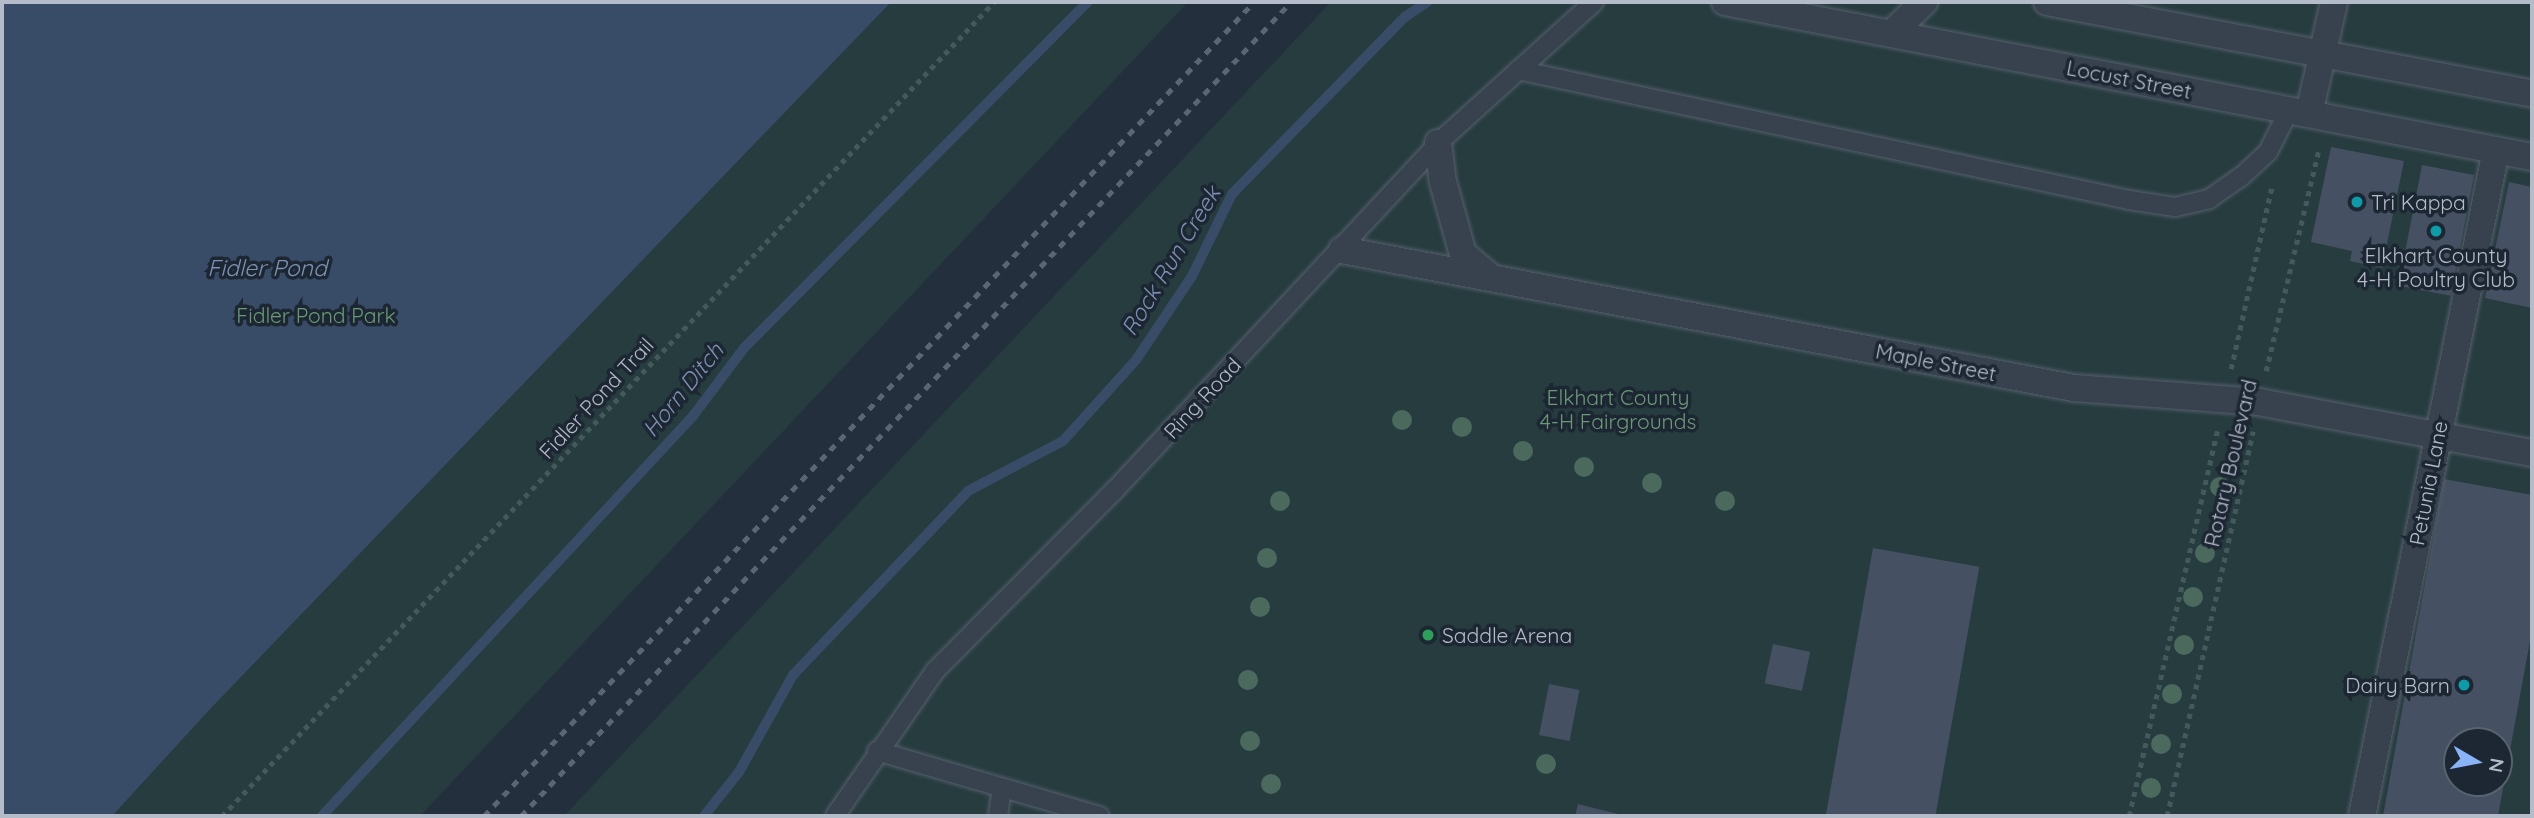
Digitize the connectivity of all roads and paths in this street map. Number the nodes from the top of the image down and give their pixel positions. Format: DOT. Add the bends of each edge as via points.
graph roads {
  1 [pos="994,2"];
  2 [pos="1594,2"];
  3 [pos="1725,2"];
  4 [pos="1924,2"];
  5 [pos="2047,2"];
  6 [pos="2334,2"];
  7 [pos="1892,33"];
  8 [pos="2322,54"];
  9 [pos="1518,71"];
  10 [pos="2532,94"];
  11 [pos="2308,114"];
  12 [pos="1438,143"];
  13 [pos="2496,150"];
  14 [pos="2532,157"];
  15 [pos="2275,175"];
  16 [pos="1342,250"];
  17 [pos="1492,278"];
  18 [pos="2224,398"];
  19 [pos="2259,402"];
  20 [pos="2438,436"];
  21 [pos="2532,453"];
  22 [pos="877,751"];
  23 [pos="1002,788"];
  24 [pos="222,816"];
  25 [pos="835,816"];
  26 [pos="998,816"];
  27 [pos="1100,816"];
  28 [pos="2129,816"];
  29 [pos="2167,816"];
  30 [pos="2362,816"];
  1 -- 24 [label="path, Fidler Pond Trail"];
  2 -- 9 [label="lane, Ring Road"];
  3 -- 7 [label="street, Locust Street"];
  4 -- 7 [label="street"];
  5 -- 8 [label="street"];
  6 -- 8 [label="street"];
  7 -- 11 [label="street, Locust Street"];
  8 -- 10 [label="street"];
  8 -- 11 [label="street"];
  9 -- 11 [label="lane" via="2175,206 2209,199 2241,177"];
  9 -- 12 [label="lane, Ring Road"];
  11 -- 13 [label="street, Locust Street"];
  11 -- 19 [label="path, Rotary Boulevard"];
  12 -- 16 [label="lane, Ring Road"];
  12 -- 17 [label="street" via="1443,182 1463,254"];
  13 -- 14 [label="street, Locust Street"];
  13 -- 20 [label="street, Petunia Lane"];
  15 -- 18 [label="path"];
  16 -- 17 [label="street, Maple Street"];
  16 -- 22 [label="lane, Ring Road" via="1114,491 935,671"];
  17 -- 18 [label="street, Maple Street" via="2074,388"];
  18 -- 19 [label="street, Maple Street"];
  18 -- 28 [label="path"];
  19 -- 20 [label="street, Maple Street"];
  19 -- 29 [label="path, Rotary Boulevard"];
  20 -- 21 [label="street, Maple Street"];
  20 -- 30 [label="street, Petunia Lane"];
  22 -- 23 [label="lane"];
  22 -- 25 [label="lane, Ring Road"];
  23 -- 26 [label="lane"];
  23 -- 27 [label="lane"];
}
